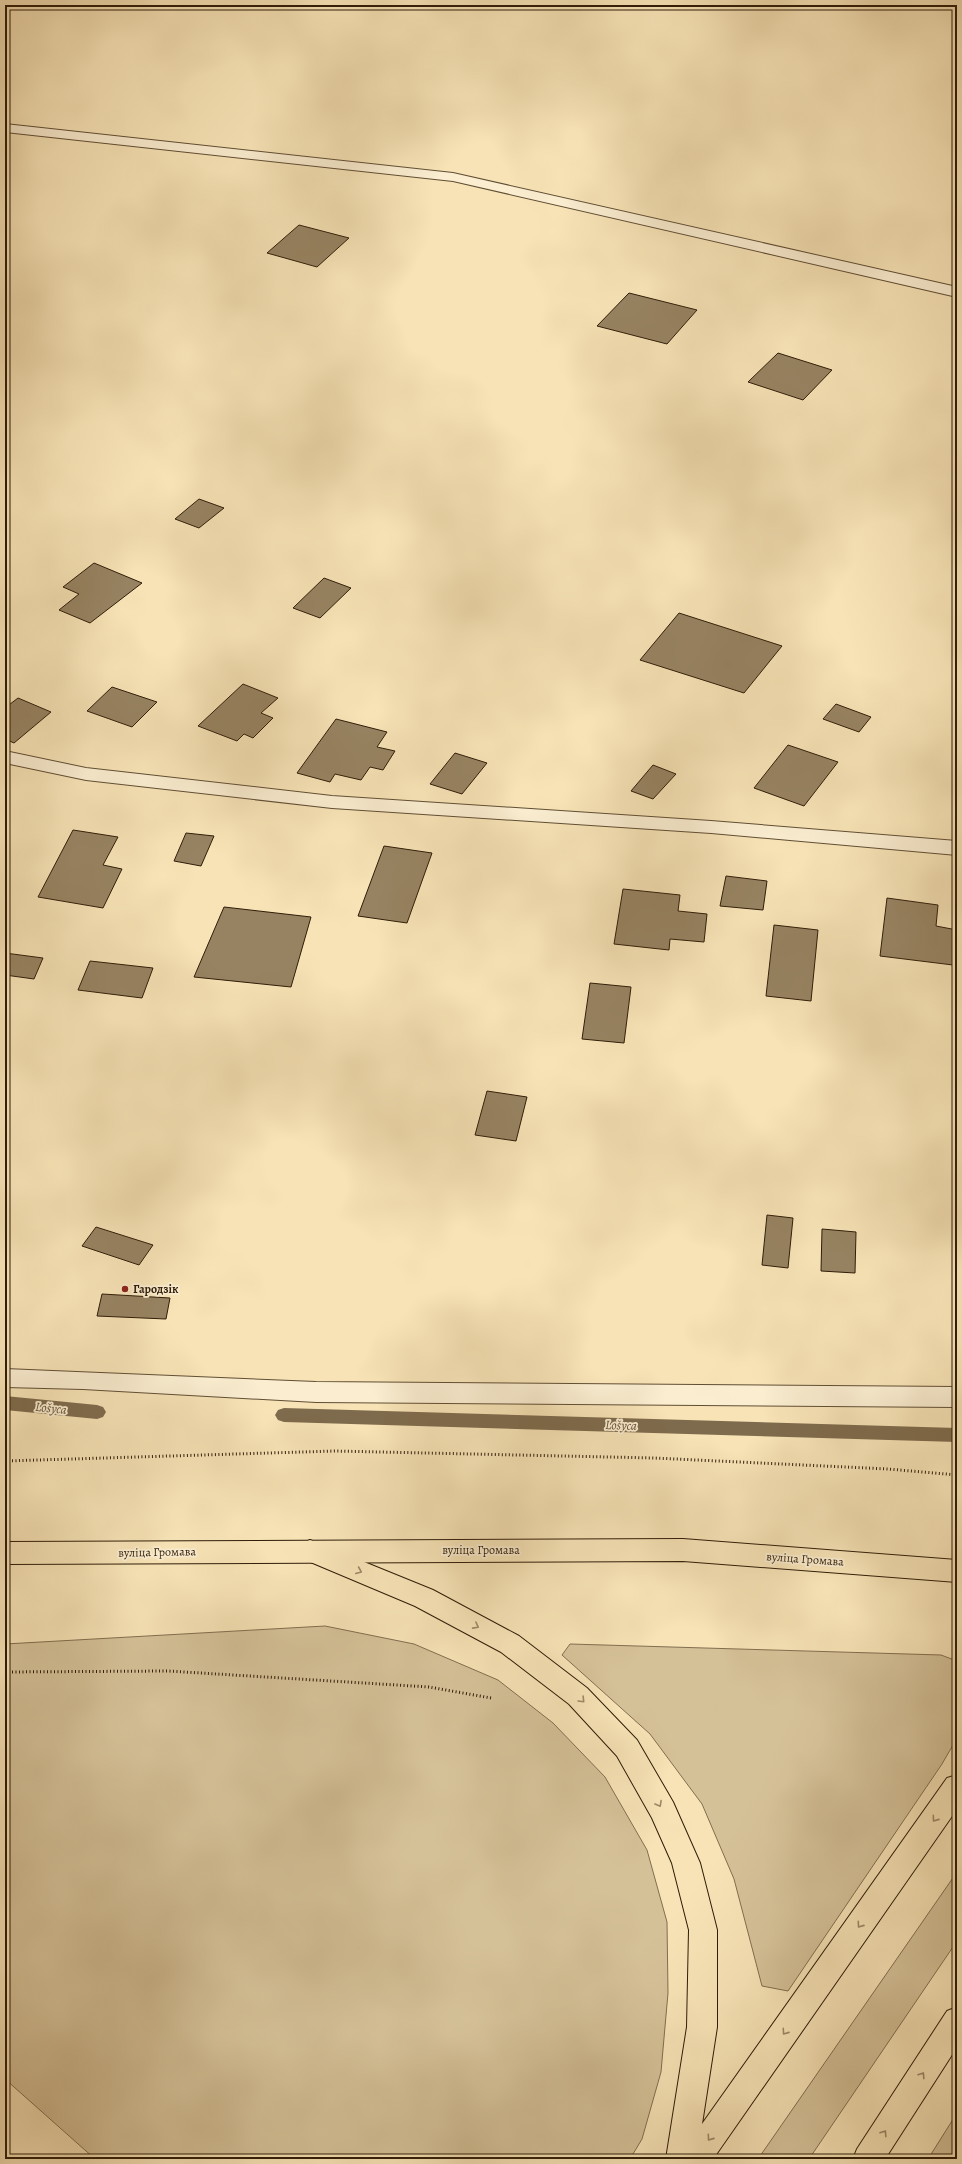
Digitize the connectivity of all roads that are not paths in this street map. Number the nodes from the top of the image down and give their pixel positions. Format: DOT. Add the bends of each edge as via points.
graph roads {
  1 [pos="5,128"];
  2 [pos="957,292"];
  3 [pos="5,757"];
  4 [pos="957,848"];
  5 [pos="5,1378"];
  6 [pos="957,1397"];
  7 [pos="310,1551"];
  8 [pos="5,1553"];
  9 [pos="957,1571"];
  10 [pos="957,1787"];
  11 [pos="957,2021"];
  12 [pos="681,2159"];
  13 [pos="695,2159"];
  14 [pos="868,2159"];
  1 -- 2 [label="street" via="454,178"];
  3 -- 4 [label="street" via="86,774 332,802 704,827"];
  5 -- 6 [label="street" via="316,1392"];
  7 -- 8 [label="main road, вуліца Громава"];
  7 -- 9 [label="main road, вуліца Громава" via="683,1550"];
  7 -- 12 [label="main road, one-way" via="424,1598 510,1644 578,1696 628,1748 663,1811 686,1863 703,1930 702,2027"];
  10 -- 13 [label="main road, one-way"];
  14 -- 11 [label="main road, one-way"];
}
